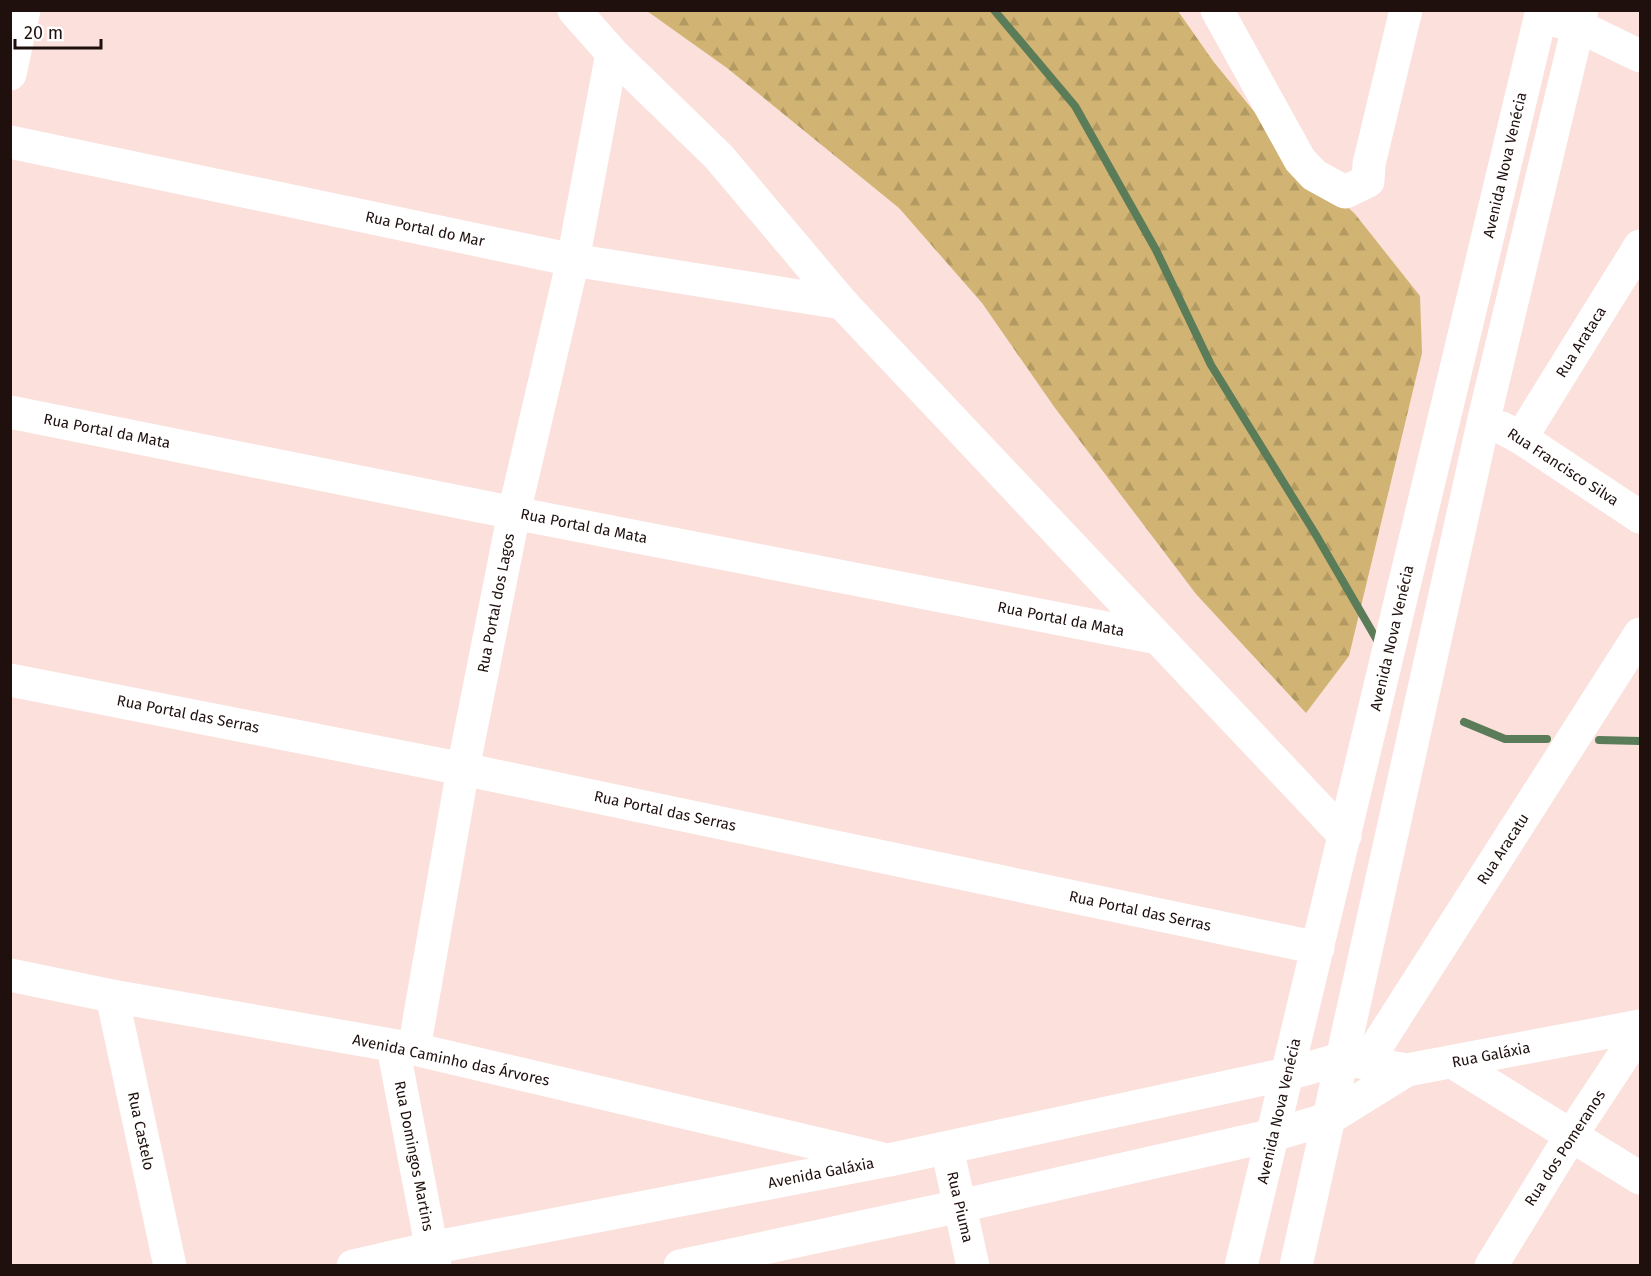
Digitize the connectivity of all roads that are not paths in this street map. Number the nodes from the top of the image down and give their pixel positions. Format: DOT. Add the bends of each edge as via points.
graph roads {
  1 [pos="24,10"];
  2 [pos="574,10"];
  3 [pos="1217,10"];
  4 [pos="1406,10"];
  5 [pos="1542,14"];
  6 [pos="1580,18"];
  7 [pos="612,53"];
  8 [pos="1641,56"];
  9 [pos="10,74"];
  10 [pos="10,142"];
  11 [pos="1641,246"];
  12 [pos="573,260"];
  13 [pos="842,303"];
  14 [pos="10,412"];
  15 [pos="1484,418"];
  16 [pos="1521,438"];
  17 [pos="514,513"];
  18 [pos="1641,517"];
  19 [pos="1641,634"];
  20 [pos="1158,638"];
  21 [pos="10,680"];
  22 [pos="464,769"];
  23 [pos="1345,836"];
  24 [pos="1318,948"];
  25 [pos="10,975"];
  26 [pos="112,996"];
  27 [pos="1641,1026"];
  28 [pos="1641,1031"];
  29 [pos="403,1048"];
  30 [pos="1354,1061"];
  31 [pos="1454,1063"];
  32 [pos="1407,1071"];
  33 [pos="1287,1074"];
  34 [pos="1328,1119"];
  35 [pos="1572,1134"];
  36 [pos="1273,1135"];
  37 [pos="947,1148"];
  38 [pos="889,1160"];
  39 [pos="1641,1178"];
  40 [pos="960,1206"];
  41 [pos="433,1257"];
  42 [pos="695,1264"];
  43 [pos="170,1266"];
  44 [pos="353,1266"];
  45 [pos="973,1266"];
  46 [pos="1241,1266"];
  47 [pos="1296,1266"];
  48 [pos="1491,1266"];
  1 -- 9 [label="street"];
  2 -- 7 [label="street"];
  3 -- 4 [label="street" via="1300,160 1314,175 1345,192 1368,182"];
  5 -- 6 [label="street"];
  5 -- 23 [label="street, Avenida Nova Venécia"];
  6 -- 8 [label="street"];
  6 -- 15 [label="street"];
  7 -- 12 [label="street, Rua Portal dos Lagos"];
  7 -- 13 [label="street" via="719,157"];
  10 -- 12 [label="street, Rua Portal do Mar"];
  11 -- 16 [label="street, Rua Arataca"];
  12 -- 13 [label="street, Rua Portal do Mar"];
  12 -- 17 [label="street, Rua Portal dos Lagos"];
  13 -- 20 [label="street"];
  14 -- 17 [label="street, Rua Portal da Mata"];
  15 -- 16 [label="street, Rua Francisco Silva"];
  15 -- 30 [label="street"];
  16 -- 18 [label="street, Rua Francisco Silva"];
  17 -- 20 [label="street, Rua Portal da Mata"];
  17 -- 22 [label="street, Rua Portal dos Lagos"];
  19 -- 30 [label="street, Rua Aracatu"];
  20 -- 23 [label="street"];
  21 -- 22 [label="street, Rua Portal das Serras"];
  22 -- 24 [label="street, Rua Portal das Serras"];
  22 -- 29 [label="street, Rua Portal dos Lagos"];
  23 -- 24 [label="street, Avenida Nova Venécia"];
  24 -- 33 [label="street, Avenida Nova Venécia"];
  25 -- 26 [label="street, Avenida Caminho das Árvores"];
  26 -- 29 [label="street, Avenida Caminho das Árvores"];
  26 -- 43 [label="street, Rua Castelo"];
  27 -- 31 [label="street, Rua Galáxia"];
  28 -- 35 [label="street, Rua dos Pomeranos"];
  29 -- 38 [label="street, Avenida Caminho das Árvores"];
  29 -- 41 [label="street, Rua Domingos Martins"];
  30 -- 32 [label="street, Rua Galáxia"];
  30 -- 33 [label="street, Avenida Galáxia"];
  30 -- 34 [label="street"];
  31 -- 32 [label="street, Rua Galáxia"];
  31 -- 35 [label="street"];
  32 -- 34 [label="street"];
  33 -- 36 [label="street, Avenida Nova Venécia"];
  33 -- 37 [label="street, Avenida Galáxia"];
  34 -- 36 [label="street"];
  34 -- 47 [label="street"];
  35 -- 39 [label="street"];
  35 -- 48 [label="street, Rua dos Pomeranos"];
  36 -- 40 [label="street"];
  36 -- 46 [label="street, Avenida Nova Venécia"];
  37 -- 38 [label="street, Avenida Galáxia"];
  37 -- 40 [label="street, Rua Piuma"];
  38 -- 41 [label="street, Avenida Galáxia"];
  40 -- 42 [label="street"];
  40 -- 45 [label="street, Rua Piuma"];
  41 -- 44 [label="street, Avenida Galáxia"];
}
